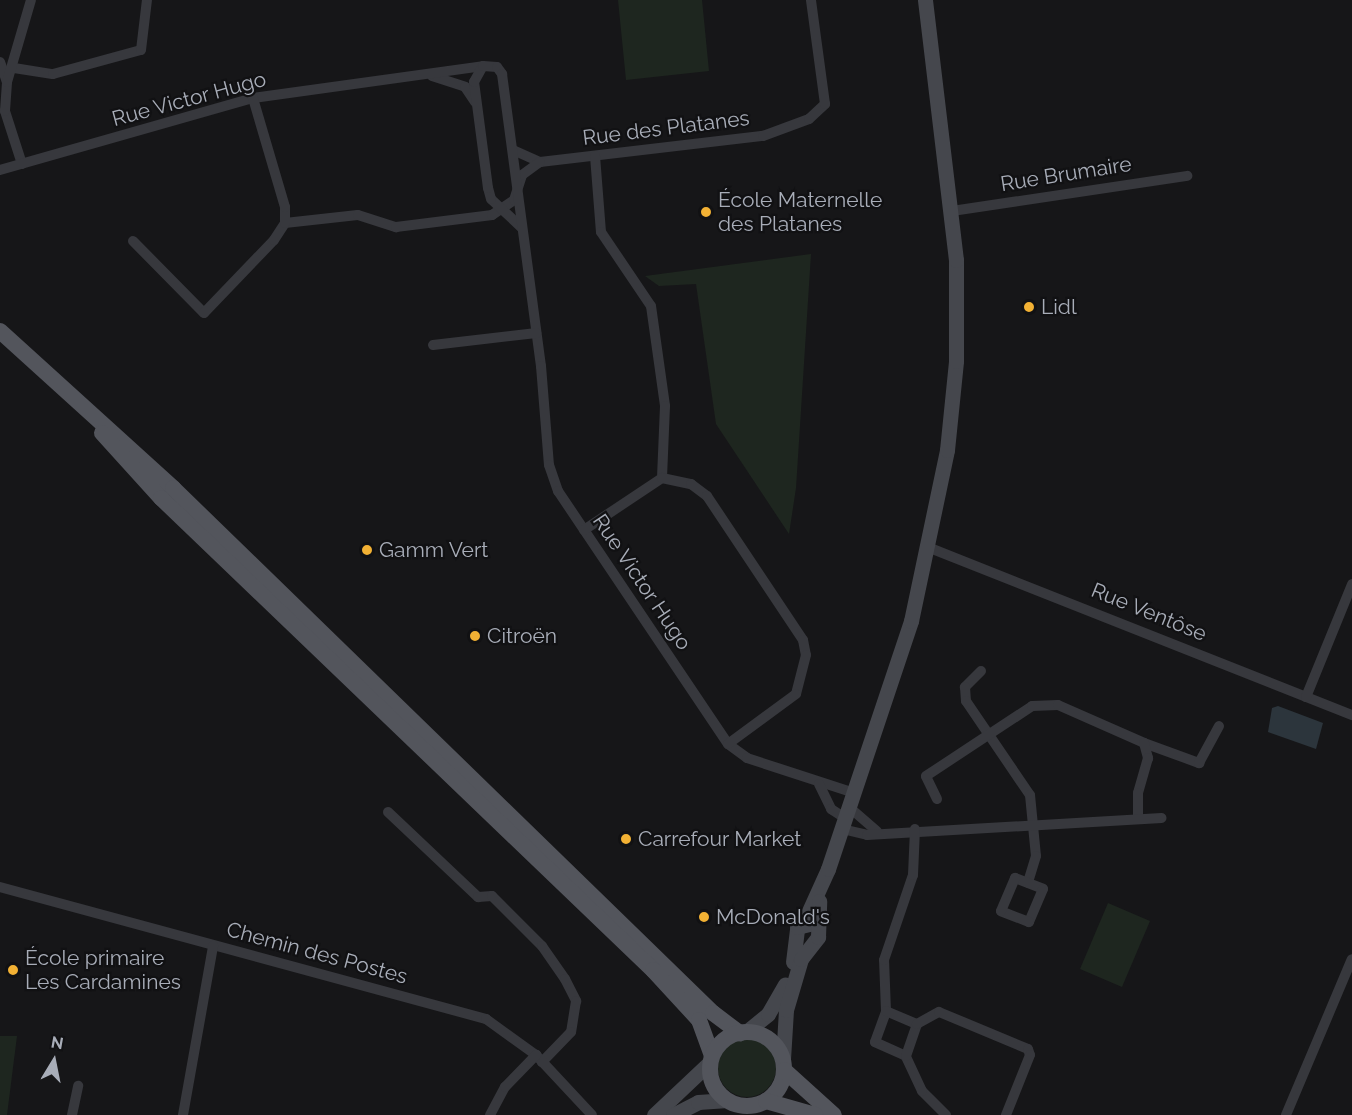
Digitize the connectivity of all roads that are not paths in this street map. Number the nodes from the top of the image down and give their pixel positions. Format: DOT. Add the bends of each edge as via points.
graph roads {
  1 [pos="31,0"];
  2 [pos="147,0"];
  3 [pos="811,0"];
  4 [pos="925,0"];
  5 [pos="0,62"];
  6 [pos="483,66"];
  7 [pos="15,68"];
  8 [pos="426,75"];
  9 [pos="7,82"];
  10 [pos="254,98"];
  11 [pos="477,105"];
  12 [pos="513,150"];
  13 [pos="595,156"];
  14 [pos="540,162"];
  15 [pos="22,164"];
  16 [pos="0,170"];
  17 [pos="1186,176"];
  18 [pos="517,187"];
  19 [pos="500,205"];
  20 [pos="952,211"];
  21 [pos="285,223"];
  22 [pos="522,228"];
  23 [pos="133,242"];
  24 [pos="0,331"];
  25 [pos="536,333"];
  26 [pos="433,345"];
  27 [pos="92,420"];
  28 [pos="662,478"];
  29 [pos="584,530"];
  30 [pos="930,548"];
  31 [pos="1352,584"];
  32 [pos="981,671"];
  33 [pos="1306,697"];
  34 [pos="1352,715"];
  35 [pos="1219,726"];
  36 [pos="987,732"];
  37 [pos="1144,743"];
  38 [pos="728,744"];
  39 [pos="819,784"];
  40 [pos="938,799"];
  41 [pos="388,812"];
  42 [pos="848,812"];
  43 [pos="1162,818"];
  44 [pos="1138,819"];
  45 [pos="1036,824"];
  46 [pos="915,829"];
  47 [pos="877,831"];
  48 [pos="1028,883"];
  49 [pos="0,887"];
  50 [pos="810,924"];
  51 [pos="803,941"];
  52 [pos="213,946"];
  53 [pos="1352,959"];
  54 [pos="886,1011"];
  55 [pos="916,1024"];
  56 [pos="743,1032"];
  57 [pos="906,1056"];
  58 [pos="539,1058"];
  59 [pos="711,1058"];
  60 [pos="783,1064"];
  61 [pos="78,1086"];
  62 [pos="724,1100"];
  63 [pos="766,1101"];
  64 [pos="72,1115"];
  65 [pos="183,1115"];
  66 [pos="490,1115"];
  67 [pos="592,1115"];
  68 [pos="654,1115"];
  69 [pos="673,1115"];
  70 [pos="815,1115"];
  71 [pos="834,1115"];
  72 [pos="946,1115"];
  73 [pos="1006,1115"];
  74 [pos="1286,1115"];
  1 -- 7 [label="street"];
  2 -- 7 [label="street" via="141,50 53,74"];
  3 -- 13 [label="street, Rue des Platanes" via="825,104 821,113 762,136"];
  4 -- 20 [label="street"];
  5 -- 9 [label="street"];
  6 -- 8 [label="street, Rue Victor Hugo"];
  6 -- 11 [label="street" via="474,82"];
  6 -- 12 [label="street, Rue Victor Hugo" via="497,67 502,74"];
  7 -- 9 [label="street"];
  8 -- 10 [label="street, Rue Victor Hugo"];
  8 -- 11 [label="street, Rue Victor Hugo" via="465,87"];
  9 -- 15 [label="street" via="5,111"];
  10 -- 15 [label="street, Rue Victor Hugo"];
  10 -- 21 [label="street"];
  11 -- 19 [label="street"];
  12 -- 14 [label="street"];
  12 -- 18 [label="street, Rue Victor Hugo"];
  13 -- 14 [label="street, Rue des Platanes"];
  13 -- 28 [label="street" via="601,232 651,306 665,406"];
  14 -- 18 [label="street"];
  15 -- 16 [label="street, Rue Victor Hugo"];
  17 -- 20 [label="street, Rue Brumaire"];
  18 -- 19 [label="street"];
  18 -- 22 [label="street, Rue Victor Hugo"];
  19 -- 21 [label="street" via="481,216 396,227 358,215"];
  19 -- 22 [label="street"];
  20 -- 30 [label="street" via="956,361"];
  21 -- 23 [label="street" via="204,313"];
  22 -- 25 [label="street, Rue Victor Hugo"];
  24 -- 27 [label="main road"];
  25 -- 26 [label="street"];
  25 -- 29 [label="street, Rue Victor Hugo" via="552,478"];
  27 -- 56 [label="main road" via="138,454 713,1013"];
  27 -- 59 [label="main road" via="147,484 678,996 699,1020"];
  28 -- 29 [label="street"];
  28 -- 38 [label="street" via="691,484 706,496 806,648 796,694"];
  29 -- 38 [label="street, Rue Victor Hugo"];
  30 -- 33 [label="street, Rue Ventôse"];
  30 -- 42 [label="street"];
  31 -- 33 [label="street"];
  32 -- 36 [label="street" via="965,687 966,700"];
  33 -- 34 [label="street, Rue Ventôse"];
  35 -- 37 [label="street" via="1199,763"];
  36 -- 37 [label="street" via="1032,706 1058,705"];
  36 -- 40 [label="street" via="926,776"];
  36 -- 45 [label="street" via="1030,795"];
  37 -- 44 [label="street" via="1148,758 1138,793"];
  38 -- 39 [label="street, Rue Victor Hugo" via="747,758"];
  39 -- 42 [label="street, Rue Victor Hugo"];
  39 -- 42 [label="street" via="831,809"];
  41 -- 58 [label="street" via="478,897 492,896 542,946 565,979 576,1001 571,1032"];
  42 -- 47 [label="street"];
  42 -- 47 [label="street"];
  42 -- 50 [label="street"];
  43 -- 44 [label="street"];
  44 -- 45 [label="street"];
  45 -- 46 [label="street"];
  45 -- 48 [label="street" via="1036,856"];
  46 -- 47 [label="street"];
  46 -- 54 [label="street" via="913,875 884,960"];
  49 -- 52 [label="street, Chemin des Postes"];
  50 -- 51 [label="street"];
  50 -- 51 [label="street" via="818,937"];
  51 -- 56 [label="street" via="784,989 768,1014"];
  51 -- 60 [label="street" via="786,1010"];
  52 -- 58 [label="street, Chemin des Postes" via="486,1019"];
  52 -- 65 [label="street"];
  53 -- 74 [label="street"];
  54 -- 55 [label="street"];
  54 -- 57 [label="street" via="875,1042"];
  55 -- 57 [label="street"];
  55 -- 73 [label="street" via="946,1012 1028,1049 1030,1055"];
  56 -- 59 [label="main road" via="723,1040"];
  56 -- 60 [label="main road" via="772,1042"];
  57 -- 72 [label="street" via="922,1091"];
  58 -- 66 [label="street" via="505,1087"];
  58 -- 67 [label="street, Chemin des Postes"];
  59 -- 62 [label="main road" via="712,1083"];
  59 -- 68 [label="street"];
  60 -- 63 [label="main road" via="779,1088"];
  60 -- 71 [label="main road"];
  61 -- 64 [label="street"];
  62 -- 63 [label="main road" via="745,1107"];
  62 -- 69 [label="street" via="698,1102"];
  63 -- 70 [label="main road"];
}
